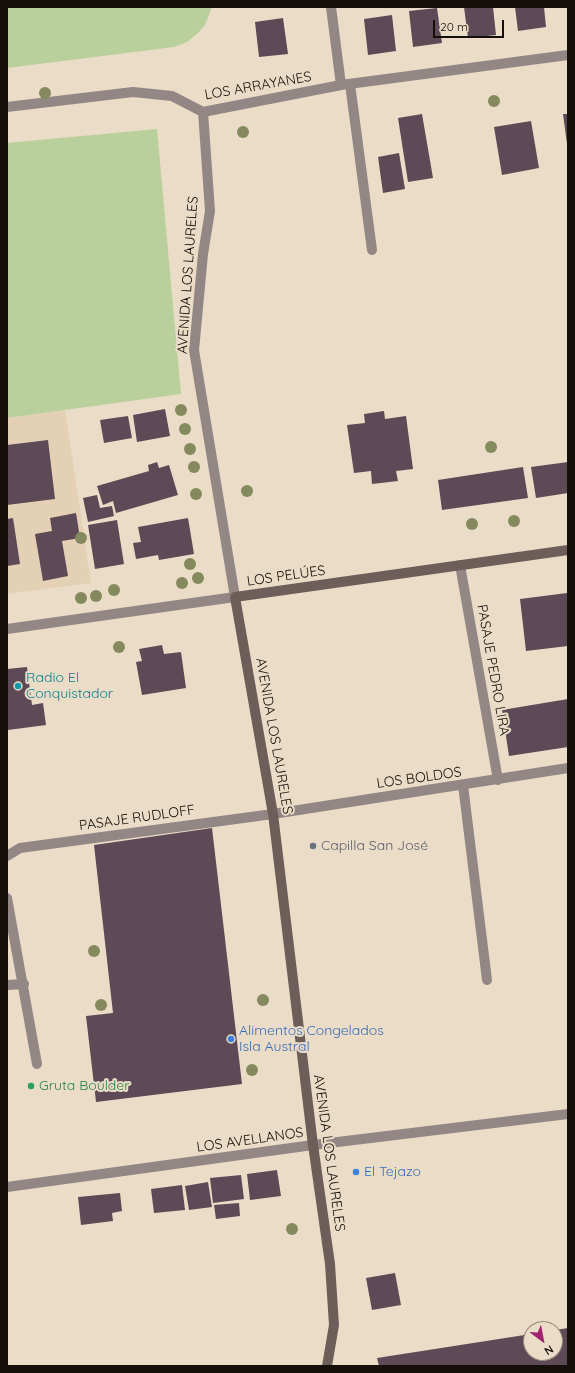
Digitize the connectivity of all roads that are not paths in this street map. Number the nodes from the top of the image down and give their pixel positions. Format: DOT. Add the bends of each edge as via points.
graph roads {
  1 [pos="331,7"];
  2 [pos="568,55"];
  3 [pos="346,84"];
  4 [pos="7,107"];
  5 [pos="203,112"];
  6 [pos="372,250"];
  7 [pos="568,550"];
  8 [pos="460,565"];
  9 [pos="235,597"];
  10 [pos="7,628"];
  11 [pos="568,768"];
  12 [pos="498,780"];
  13 [pos="463,786"];
  14 [pos="273,814"];
  15 [pos="7,856"];
  16 [pos="7,898"];
  17 [pos="487,980"];
  18 [pos="24,984"];
  19 [pos="7,985"];
  20 [pos="36,1064"];
  21 [pos="568,1114"];
  22 [pos="313,1145"];
  23 [pos="7,1187"];
  24 [pos="327,1366"];
  1 -- 3 [label="street"];
  2 -- 3 [label="street, LOS ARRAYANES"];
  3 -- 5 [label="street, LOS ARRAYANES"];
  3 -- 6 [label="street"];
  4 -- 5 [label="street, LOS ARRAYANES" via="133,92 172,96"];
  5 -- 9 [label="street, AVENIDA LOS LAURELES" via="210,211 203,254 194,350"];
  7 -- 8 [label="street, LOS PELÚES"];
  8 -- 9 [label="street, LOS PELÚES"];
  8 -- 12 [label="street, PASAJE PEDRO LIRA"];
  9 -- 10 [label="street, LOS PELÚES"];
  9 -- 14 [label="street, AVENIDA LOS LAURELES"];
  11 -- 12 [label="street, LOS BOLDOS"];
  12 -- 13 [label="street, LOS BOLDOS"];
  13 -- 14 [label="street, LOS BOLDOS"];
  13 -- 17 [label="street"];
  14 -- 15 [label="street, PASAJE RUDLOFF" via="20,848"];
  14 -- 22 [label="street, AVENIDA LOS LAURELES"];
  16 -- 18 [label="street"];
  18 -- 19 [label="street"];
  18 -- 20 [label="street"];
  21 -- 22 [label="street, LOS AVELLANOS"];
  22 -- 23 [label="street, LOS AVELLANOS"];
  22 -- 24 [label="street, AVENIDA LOS LAURELES" via="330,1264 334,1325"];
}
